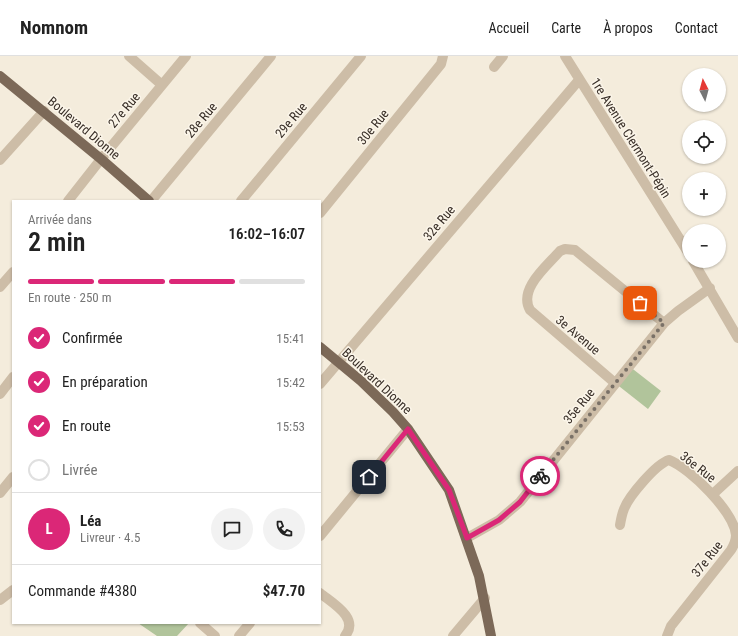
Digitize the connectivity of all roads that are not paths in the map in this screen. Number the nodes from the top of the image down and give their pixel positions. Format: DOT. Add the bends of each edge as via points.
graph roads {
  1 [pos="129,56"];
  2 [pos="186,56"];
  3 [pos="271,56"];
  4 [pos="361,56"];
  5 [pos="443,56"];
  6 [pos="503,56"];
  7 [pos="565,56"];
  8 [pos="494,66"];
  9 [pos="0,76"];
  10 [pos="579,80"];
  11 [pos="162,85"];
  12 [pos="44,111"];
  13 [pos="101,159"];
  14 [pos="0,160"];
  15 [pos="69,200"];
  16 [pos="149,200"];
  17 [pos="151,200"];
  18 [pos="242,200"];
  19 [pos="321,212"];
  20 [pos="682,243"];
  21 [pos="697,268"];
  22 [pos="12,273"];
  23 [pos="0,287"];
  24 [pos="710,288"];
  25 [pos="664,323"];
  26 [pos="738,338"];
  27 [pos="321,348"];
  28 [pos="338,362"];
  29 [pos="12,378"];
  30 [pos="321,383"];
  31 [pos="615,383"];
  32 [pos="0,394"];
  33 [pos="408,429"];
  34 [pos="738,471"];
  35 [pos="12,478"];
  36 [pos="0,493"];
  37 [pos="713,494"];
  38 [pos="620,524"];
  39 [pos="321,535"];
  40 [pos="467,538"];
  41 [pos="12,591"];
  42 [pos="321,594"];
  43 [pos="485,598"];
  44 [pos="0,600"];
  45 [pos="201,624"];
  46 [pos="249,624"];
  47 [pos="215,636"];
  48 [pos="239,636"];
  49 [pos="346,636"];
  50 [pos="453,636"];
  51 [pos="492,636"];
  52 [pos="667,636"];
  1 -- 11 [label="street"];
  2 -- 11 [label="street, 27e Rue"];
  3 -- 17 [label="street, 28e Rue"];
  4 -- 18 [label="street, 29e Rue"];
  5 -- 19 [label="street, 30e Rue" via="441,64"];
  6 -- 8 [label="street"];
  7 -- 10 [label="street, 1re Avenue Clermont-Pépin"];
  9 -- 12 [label="main road, Boulevard Dionne"];
  10 -- 20 [label="street, 1re Avenue Clermont-Pépin"];
  10 -- 28 [label="street, 32e Rue"];
  11 -- 13 [label="street, 27e Rue"];
  12 -- 13 [label="main road, Boulevard Dionne"];
  12 -- 14 [label="street"];
  13 -- 15 [label="street, 27e Rue"];
  13 -- 16 [label="main road, Boulevard Dionne"];
  21 -- 24 [label="street"];
  22 -- 23 [label="street"];
  24 -- 25 [label="street, 35e Rue"];
  24 -- 26 [label="street"];
  25 -- 31 [label="street, 35e Rue"];
  25 -- 31 [label="street, 3e Avenue" via="580,253 571,249 560,251 533,283 526,294 526,304 535,316"];
  27 -- 28 [label="main road, Boulevard Dionne"];
  28 -- 30 [label="street, 32e Rue"];
  28 -- 33 [label="main road, Boulevard Dionne" via="375,394"];
  29 -- 32 [label="street"];
  31 -- 40 [label="street, 35e Rue" via="520,502 499,520"];
  33 -- 39 [label="street"];
  33 -- 40 [label="main road, Boulevard Dionne" via="449,490"];
  34 -- 37 [label="street, 36e Rue"];
  35 -- 36 [label="street"];
  37 -- 38 [label="street, 36e Rue" via="679,465 669,460 654,468 629,500"];
  37 -- 52 [label="street, 37e Rue" via="734,526 735,543 671,626"];
  40 -- 43 [label="main road, Boulevard Dionne"];
  41 -- 44 [label="street"];
  42 -- 49 [label="street" via="345,614 350,623"];
  43 -- 50 [label="street"];
  43 -- 51 [label="main road, Boulevard Dionne"];
  45 -- 47 [label="street"];
  46 -- 48 [label="street"];
}
